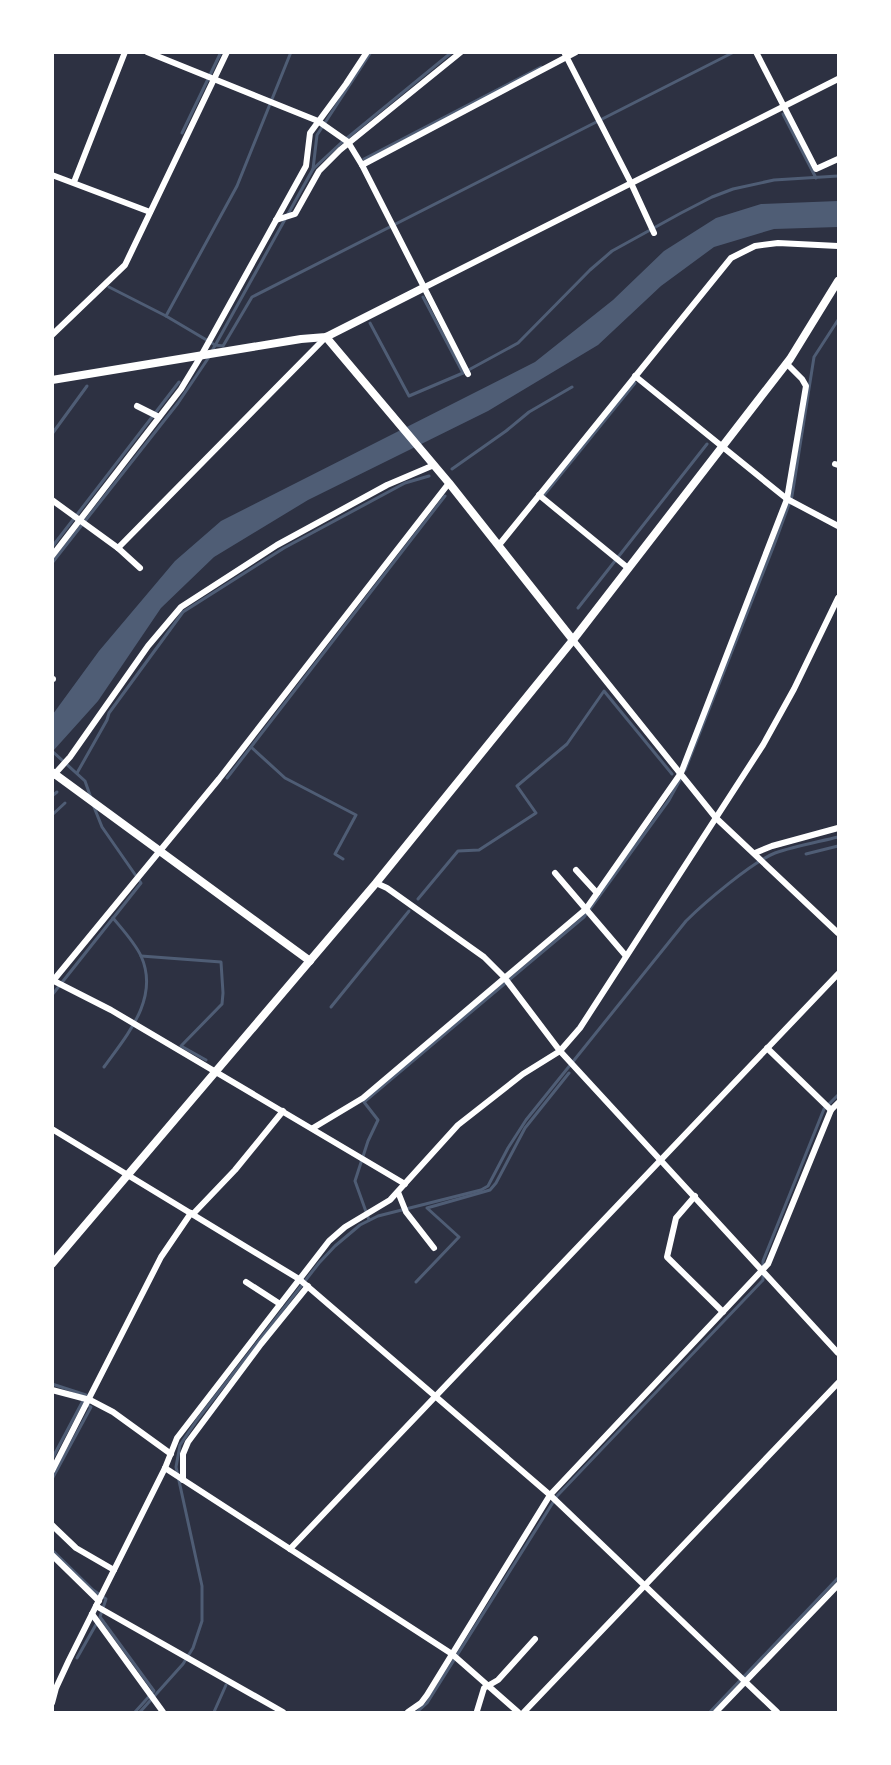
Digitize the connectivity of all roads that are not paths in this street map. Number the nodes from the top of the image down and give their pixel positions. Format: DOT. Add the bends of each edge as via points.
graph roads {
  1 [pos="125,52"];
  2 [pos="147,52"];
  3 [pos="227,52"];
  4 [pos="367,52"];
  5 [pos="461,52"];
  6 [pos="576,52"];
  7 [pos="756,52"];
  8 [pos="565,55"];
  9 [pos="214,79"];
  10 [pos="838,79"];
  11 [pos="783,106"];
  12 [pos="318,121"];
  13 [pos="345,140"];
  14 [pos="838,159"];
  15 [pos="362,165"];
  16 [pos="52,175"];
  17 [pos="74,182"];
  18 [pos="631,183"];
  19 [pos="150,212"];
  20 [pos="276,220"];
  21 [pos="654,233"];
  22 [pos="838,246"];
  23 [pos="838,281"];
  24 [pos="423,288"];
  25 [pos="52,334"];
  26 [pos="326,337"];
  27 [pos="201,356"];
  28 [pos="786,363"];
  29 [pos="468,374"];
  30 [pos="635,376"];
  31 [pos="52,380"];
  32 [pos="137,406"];
  33 [pos="159,417"];
  34 [pos="722,445"];
  35 [pos="431,462"];
  36 [pos="449,483"];
  37 [pos="539,495"];
  38 [pos="787,499"];
  39 [pos="52,500"];
  40 [pos="82,522"];
  41 [pos="838,526"];
  42 [pos="499,545"];
  43 [pos="118,548"];
  44 [pos="52,556"];
  45 [pos="140,568"];
  46 [pos="628,568"];
  47 [pos="838,598"];
  48 [pos="573,640"];
  49 [pos="681,773"];
  50 [pos="54,774"];
  51 [pos="716,818"];
  52 [pos="838,828"];
  53 [pos="160,850"];
  54 [pos="755,853"];
  55 [pos="576,870"];
  56 [pos="555,873"];
  57 [pos="376,883"];
  58 [pos="597,894"];
  59 [pos="586,909"];
  60 [pos="838,933"];
  61 [pos="626,956"];
  62 [pos="310,961"];
  63 [pos="838,974"];
  64 [pos="504,978"];
  65 [pos="53,980"];
  66 [pos="767,1048"];
  67 [pos="560,1051"];
  68 [pos="216,1072"];
  69 [pos="838,1103"];
  70 [pos="831,1110"];
  71 [pos="283,1111"];
  72 [pos="313,1128"];
  73 [pos="52,1129"];
  74 [pos="661,1159"];
  75 [pos="128,1174"];
  76 [pos="405,1184"];
  77 [pos="398,1192"];
  78 [pos="695,1196"];
  79 [pos="192,1213"];
  80 [pos="434,1248"];
  81 [pos="52,1264"];
  82 [pos="763,1271"];
  83 [pos="299,1279"];
  84 [pos="246,1282"];
  85 [pos="308,1286"];
  86 [pos="280,1304"];
  87 [pos="723,1312"];
  88 [pos="838,1353"];
  89 [pos="838,1383"];
  90 [pos="52,1390"];
  91 [pos="435,1395"];
  92 [pos="90,1400"];
  93 [pos="171,1454"];
  94 [pos="165,1468"];
  95 [pos="52,1471"];
  96 [pos="183,1480"];
  97 [pos="550,1495"];
  98 [pos="52,1525"];
  99 [pos="290,1548"];
  100 [pos="52,1555"];
  101 [pos="114,1570"];
  102 [pos="838,1585"];
  103 [pos="644,1586"];
  104 [pos="97,1604"];
  105 [pos="92,1614"];
  106 [pos="535,1639"];
  107 [pos="452,1654"];
  108 [pos="746,1682"];
  109 [pos="489,1687"];
  110 [pos="52,1703"];
  111 [pos="477,1711"];
  112 [pos="163,1713"];
  113 [pos="283,1713"];
  114 [pos="408,1713"];
  115 [pos="518,1713"];
  116 [pos="524,1713"];
  117 [pos="716,1713"];
  118 [pos="777,1713"];
  1 -- 17 [label="street"];
  2 -- 9 [label="street"];
  3 -- 9 [label="street"];
  4 -- 12 [label="street"];
  5 -- 13 [label="street"];
  6 -- 8 [label="street"];
  7 -- 11 [label="street"];
  8 -- 15 [label="street"];
  8 -- 18 [label="street"];
  9 -- 12 [label="street"];
  9 -- 19 [label="street"];
  10 -- 11 [label="street"];
  11 -- 14 [label="street" via="816,170"];
  11 -- 18 [label="street"];
  12 -- 13 [label="street"];
  12 -- 20 [label="street" via="310,133 306,166"];
  13 -- 15 [label="street"];
  13 -- 20 [label="street" via="319,171 295,214"];
  15 -- 24 [label="street"];
  16 -- 17 [label="street"];
  17 -- 19 [label="street"];
  18 -- 21 [label="street"];
  18 -- 24 [label="street"];
  19 -- 25 [label="street" via="125,265"];
  20 -- 27 [label="street"];
  22 -- 30 [label="street" via="778,243 755,246 731,258"];
  23 -- 28 [label="street"];
  24 -- 26 [label="street"];
  24 -- 29 [label="street"];
  26 -- 27 [label="street"];
  26 -- 35 [label="street"];
  26 -- 43 [label="street"];
  27 -- 31 [label="street"];
  27 -- 33 [label="street"];
  28 -- 34 [label="street"];
  28 -- 38 [label="street" via="806,386"];
  30 -- 34 [label="street"];
  30 -- 37 [label="street"];
  32 -- 33 [label="street"];
  33 -- 40 [label="street"];
  34 -- 38 [label="street"];
  34 -- 46 [label="street"];
  35 -- 36 [label="street"];
  35 -- 50 [label="street" via="277,545 181,607"];
  36 -- 42 [label="street"];
  36 -- 53 [label="street"];
  37 -- 42 [label="street"];
  37 -- 46 [label="street"];
  38 -- 41 [label="street"];
  38 -- 49 [label="street"];
  39 -- 40 [label="street"];
  40 -- 43 [label="street"];
  40 -- 44 [label="street"];
  42 -- 48 [label="street"];
  43 -- 45 [label="street"];
  46 -- 48 [label="street"];
  47 -- 51 [label="street" via="763,745"];
  48 -- 49 [label="street"];
  48 -- 57 [label="street"];
  49 -- 51 [label="street"];
  49 -- 58 [label="street"];
  50 -- 53 [label="street"];
  51 -- 54 [label="street"];
  51 -- 61 [label="street"];
  52 -- 54 [label="street"];
  53 -- 62 [label="street"];
  53 -- 65 [label="street"];
  54 -- 60 [label="street"];
  55 -- 58 [label="street"];
  56 -- 59 [label="street"];
  57 -- 62 [label="street"];
  57 -- 64 [label="street" via="484,957"];
  58 -- 59 [label="street"];
  59 -- 61 [label="street"];
  59 -- 64 [label="street"];
  61 -- 67 [label="street" via="580,1028"];
  62 -- 68 [label="street"];
  63 -- 66 [label="street"];
  64 -- 67 [label="street"];
  64 -- 72 [label="street" via="363,1098"];
  65 -- 68 [label="street"];
  66 -- 70 [label="street"];
  66 -- 74 [label="street"];
  67 -- 74 [label="street"];
  67 -- 76 [label="street" via="523,1074 458,1125"];
  68 -- 71 [label="street"];
  68 -- 75 [label="street"];
  69 -- 70 [label="street"];
  70 -- 82 [label="street"];
  71 -- 72 [label="street"];
  71 -- 79 [label="street" via="235,1170"];
  72 -- 76 [label="street"];
  73 -- 75 [label="street"];
  74 -- 78 [label="street"];
  74 -- 91 [label="street"];
  75 -- 79 [label="street"];
  75 -- 81 [label="street"];
  76 -- 77 [label="street"];
  77 -- 80 [label="street" via="406,1212"];
  77 -- 83 [label="street" via="329,1241"];
  78 -- 82 [label="street"];
  78 -- 87 [label="street" via="676,1218 667,1257"];
  79 -- 83 [label="street"];
  79 -- 92 [label="street" via="161,1257"];
  82 -- 87 [label="street"];
  82 -- 88 [label="street"];
  83 -- 85 [label="street"];
  83 -- 86 [label="street"];
  84 -- 86 [label="street"];
  85 -- 91 [label="street"];
  85 -- 96 [label="street" via="188,1442 183,1454"];
  86 -- 93 [label="street" via="177,1438"];
  87 -- 97 [label="street"];
  89 -- 103 [label="street"];
  90 -- 92 [label="street"];
  91 -- 97 [label="street"];
  91 -- 99 [label="street"];
  92 -- 93 [label="street"];
  92 -- 95 [label="street"];
  93 -- 94 [label="street"];
  94 -- 96 [label="street"];
  94 -- 101 [label="street"];
  96 -- 99 [label="street"];
  97 -- 103 [label="street"];
  97 -- 107 [label="street"];
  98 -- 101 [label="street" via="76,1548"];
  99 -- 107 [label="street"];
  100 -- 104 [label="street"];
  101 -- 104 [label="street"];
  102 -- 108 [label="street"];
  103 -- 108 [label="street"];
  103 -- 116 [label="street"];
  104 -- 105 [label="street"];
  104 -- 113 [label="street"];
  105 -- 110 [label="street"];
  105 -- 112 [label="street"];
  106 -- 109 [label="street"];
  107 -- 109 [label="street"];
  107 -- 114 [label="street" via="421,1703"];
  108 -- 117 [label="street"];
  108 -- 118 [label="street"];
  109 -- 111 [label="street" via="484,1688"];
  109 -- 115 [label="street"];
}
